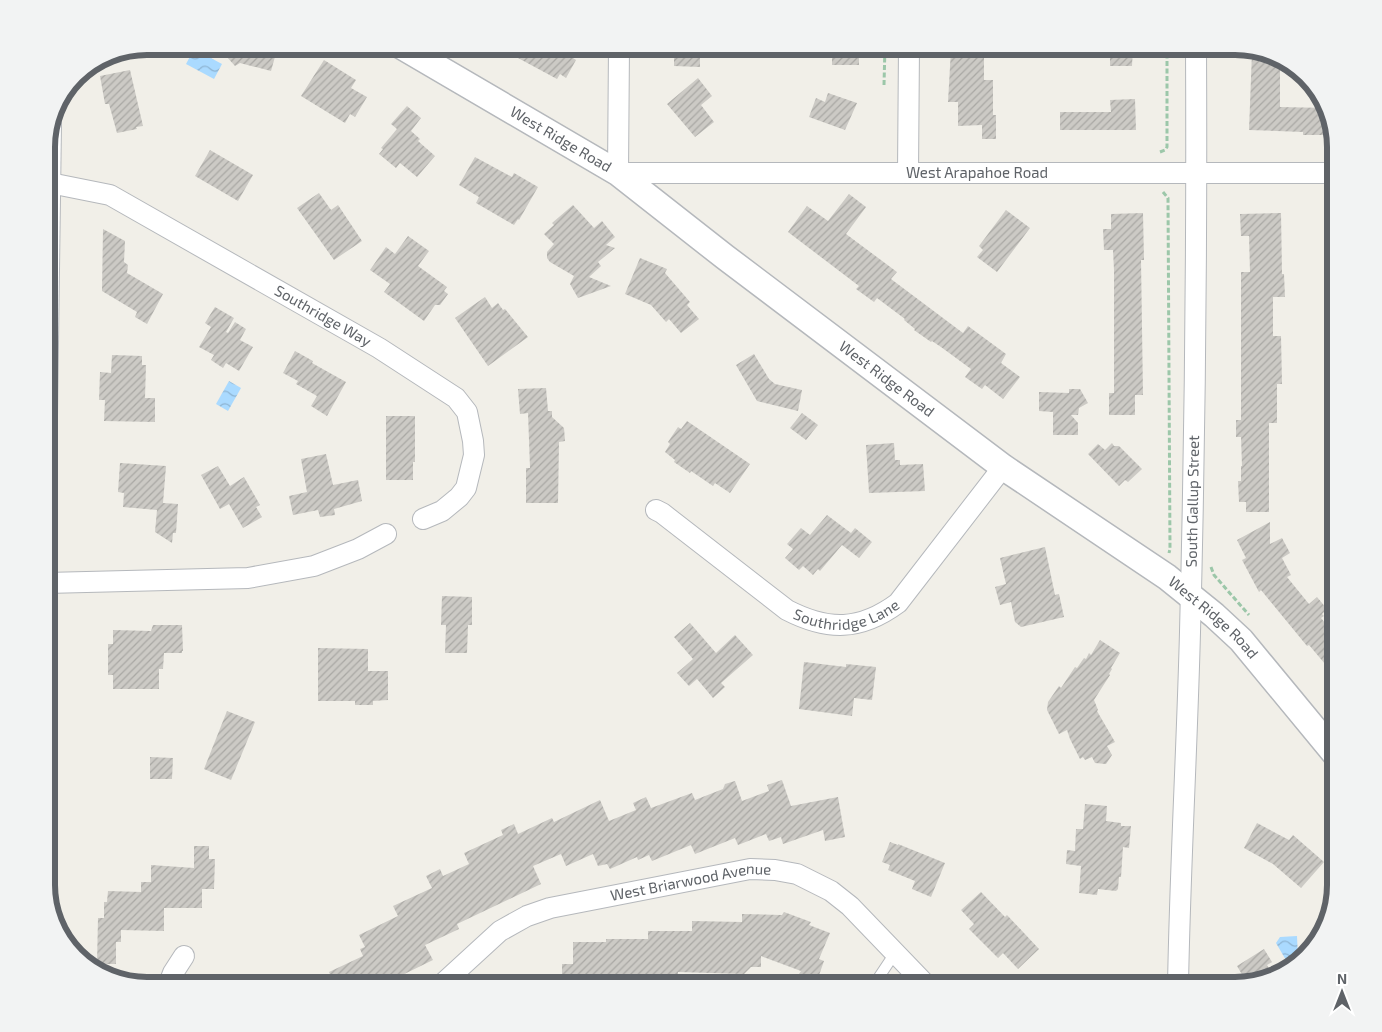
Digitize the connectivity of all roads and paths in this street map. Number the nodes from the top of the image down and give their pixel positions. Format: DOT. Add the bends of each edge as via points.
graph roads {
  1 [pos="417,55"];
  2 [pos="619,55"];
  3 [pos="885,55"];
  4 [pos="909,55"];
  5 [pos="1167,55"];
  6 [pos="1196,55"];
  7 [pos="884,85"];
  8 [pos="1152,152"];
  9 [pos="618,173"];
  10 [pos="908,173"];
  11 [pos="1197,173"];
  12 [pos="1327,173"];
  13 [pos="55,183"];
  14 [pos="1159,190"];
  15 [pos="1003,467"];
  16 [pos="656,510"];
  17 [pos="423,519"];
  18 [pos="386,534"];
  19 [pos="1162,557"];
  20 [pos="1210,562"];
  21 [pos="1219,580"];
  22 [pos="55,583"];
  23 [pos="1190,595"];
  24 [pos="1327,743"];
  25 [pos="895,952"];
  26 [pos="184,956"];
  27 [pos="171,977"];
  28 [pos="450,977"];
  29 [pos="879,977"];
  30 [pos="918,977"];
  31 [pos="1178,977"];
  1 -- 9 [label="street, West Ridge Road"];
  2 -- 9 [label="street"];
  3 -- 7 [label="path"];
  4 -- 10 [label="street"];
  5 -- 8 [label="path" via="1166,147 1161,152"];
  6 -- 11 [label="street, South Gallup Street"];
  9 -- 10 [label="street, West Arapahoe Road"];
  9 -- 15 [label="street, West Ridge Road"];
  10 -- 11 [label="street, West Arapahoe Road"];
  11 -- 12 [label="street, West Arapahoe Road"];
  11 -- 23 [label="street, South Gallup Street"];
  13 -- 17 [label="street, Southridge Way" via="110,195 379,348 456,398 467,412 474,441 466,488 442,511"];
  14 -- 19 [label="path" via="1168,198 1170,549"];
  15 -- 16 [label="street, Southridge Lane" via="898,603 875,617 837,626 811,621 787,610"];
  15 -- 23 [label="street, West Ridge Road"];
  18 -- 22 [label="street" via="314,566 248,578"];
  20 -- 21 [label="path"];
  23 -- 24 [label="street, West Ridge Road" via="1241,640"];
  23 -- 31 [label="street, South Gallup Street"];
  25 -- 28 [label="street, West Briarwood Avenue" via="831,891 797,874 750,869 550,908 527,916 500,931"];
  25 -- 29 [label="lane"];
  25 -- 30 [label="street, West Briarwood Avenue"];
  26 -- 27 [label="street"];
}
